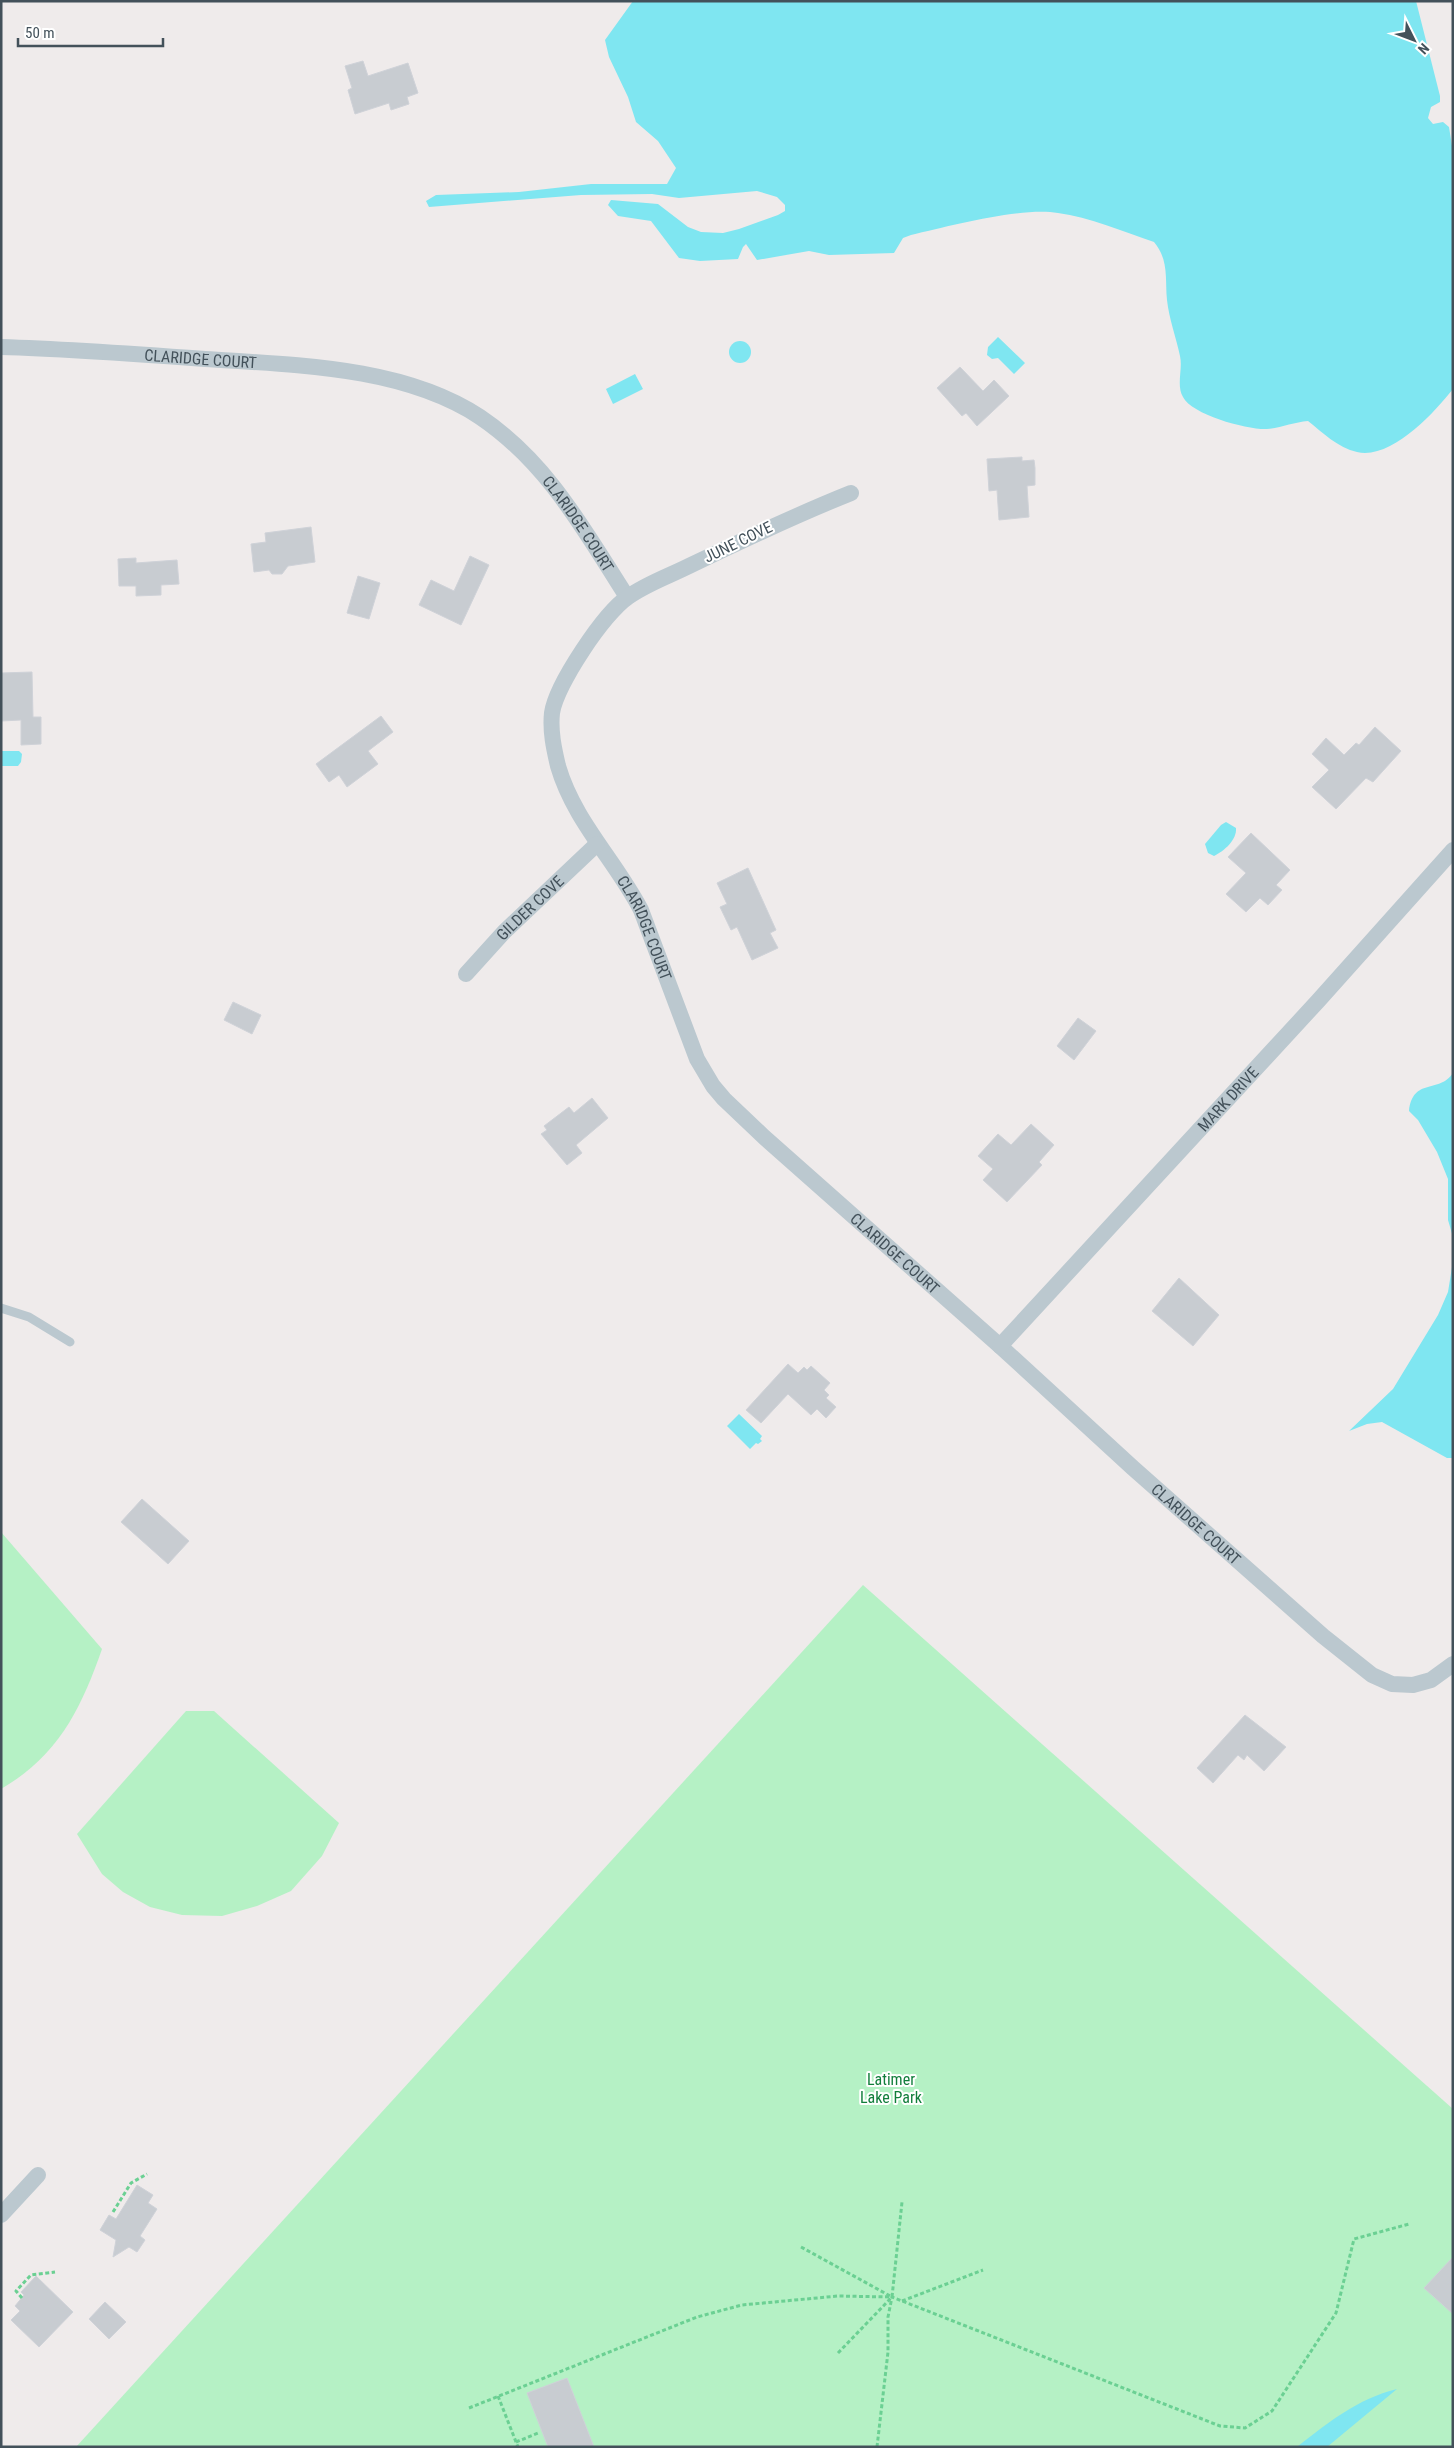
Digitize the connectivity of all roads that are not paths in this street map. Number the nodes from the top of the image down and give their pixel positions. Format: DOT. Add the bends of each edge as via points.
graph roads {
  1 [pos="1,347"];
  2 [pos="851,493"];
  3 [pos="627,597"];
  4 [pos="597,844"];
  5 [pos="1453,850"];
  6 [pos="466,974"];
  7 [pos="1,1308"];
  8 [pos="70,1342"];
  9 [pos="1000,1346"];
  10 [pos="1453,1664"];
  11 [pos="38,2175"];
  12 [pos="1,2215"];
  1 -- 3 [label="street, CLARIDGE COURT" via="77,349 305,367 374,376 437,395 481,418 543,473 564,498"];
  2 -- 3 [label="street, JUNE COVE" via="787,518"];
  3 -- 4 [label="street, CLARIDGE COURT" via="601,626 570,670 552,714 553,743 564,782"];
  4 -- 6 [label="street, GILDER COVE" via="504,932"];
  4 -- 9 [label="street, CLARIDGE COURT" via="629,886 641,910 697,1059 713,1086 764,1137"];
  5 -- 9 [label="street, MARK DRIVE"];
  7 -- 8 [label="lane" via="29,1317"];
  9 -- 10 [label="street, CLARIDGE COURT" via="1323,1636 1372,1675 1392,1684 1413,1686 1432,1680"];
  11 -- 12 [label="street"];
}
